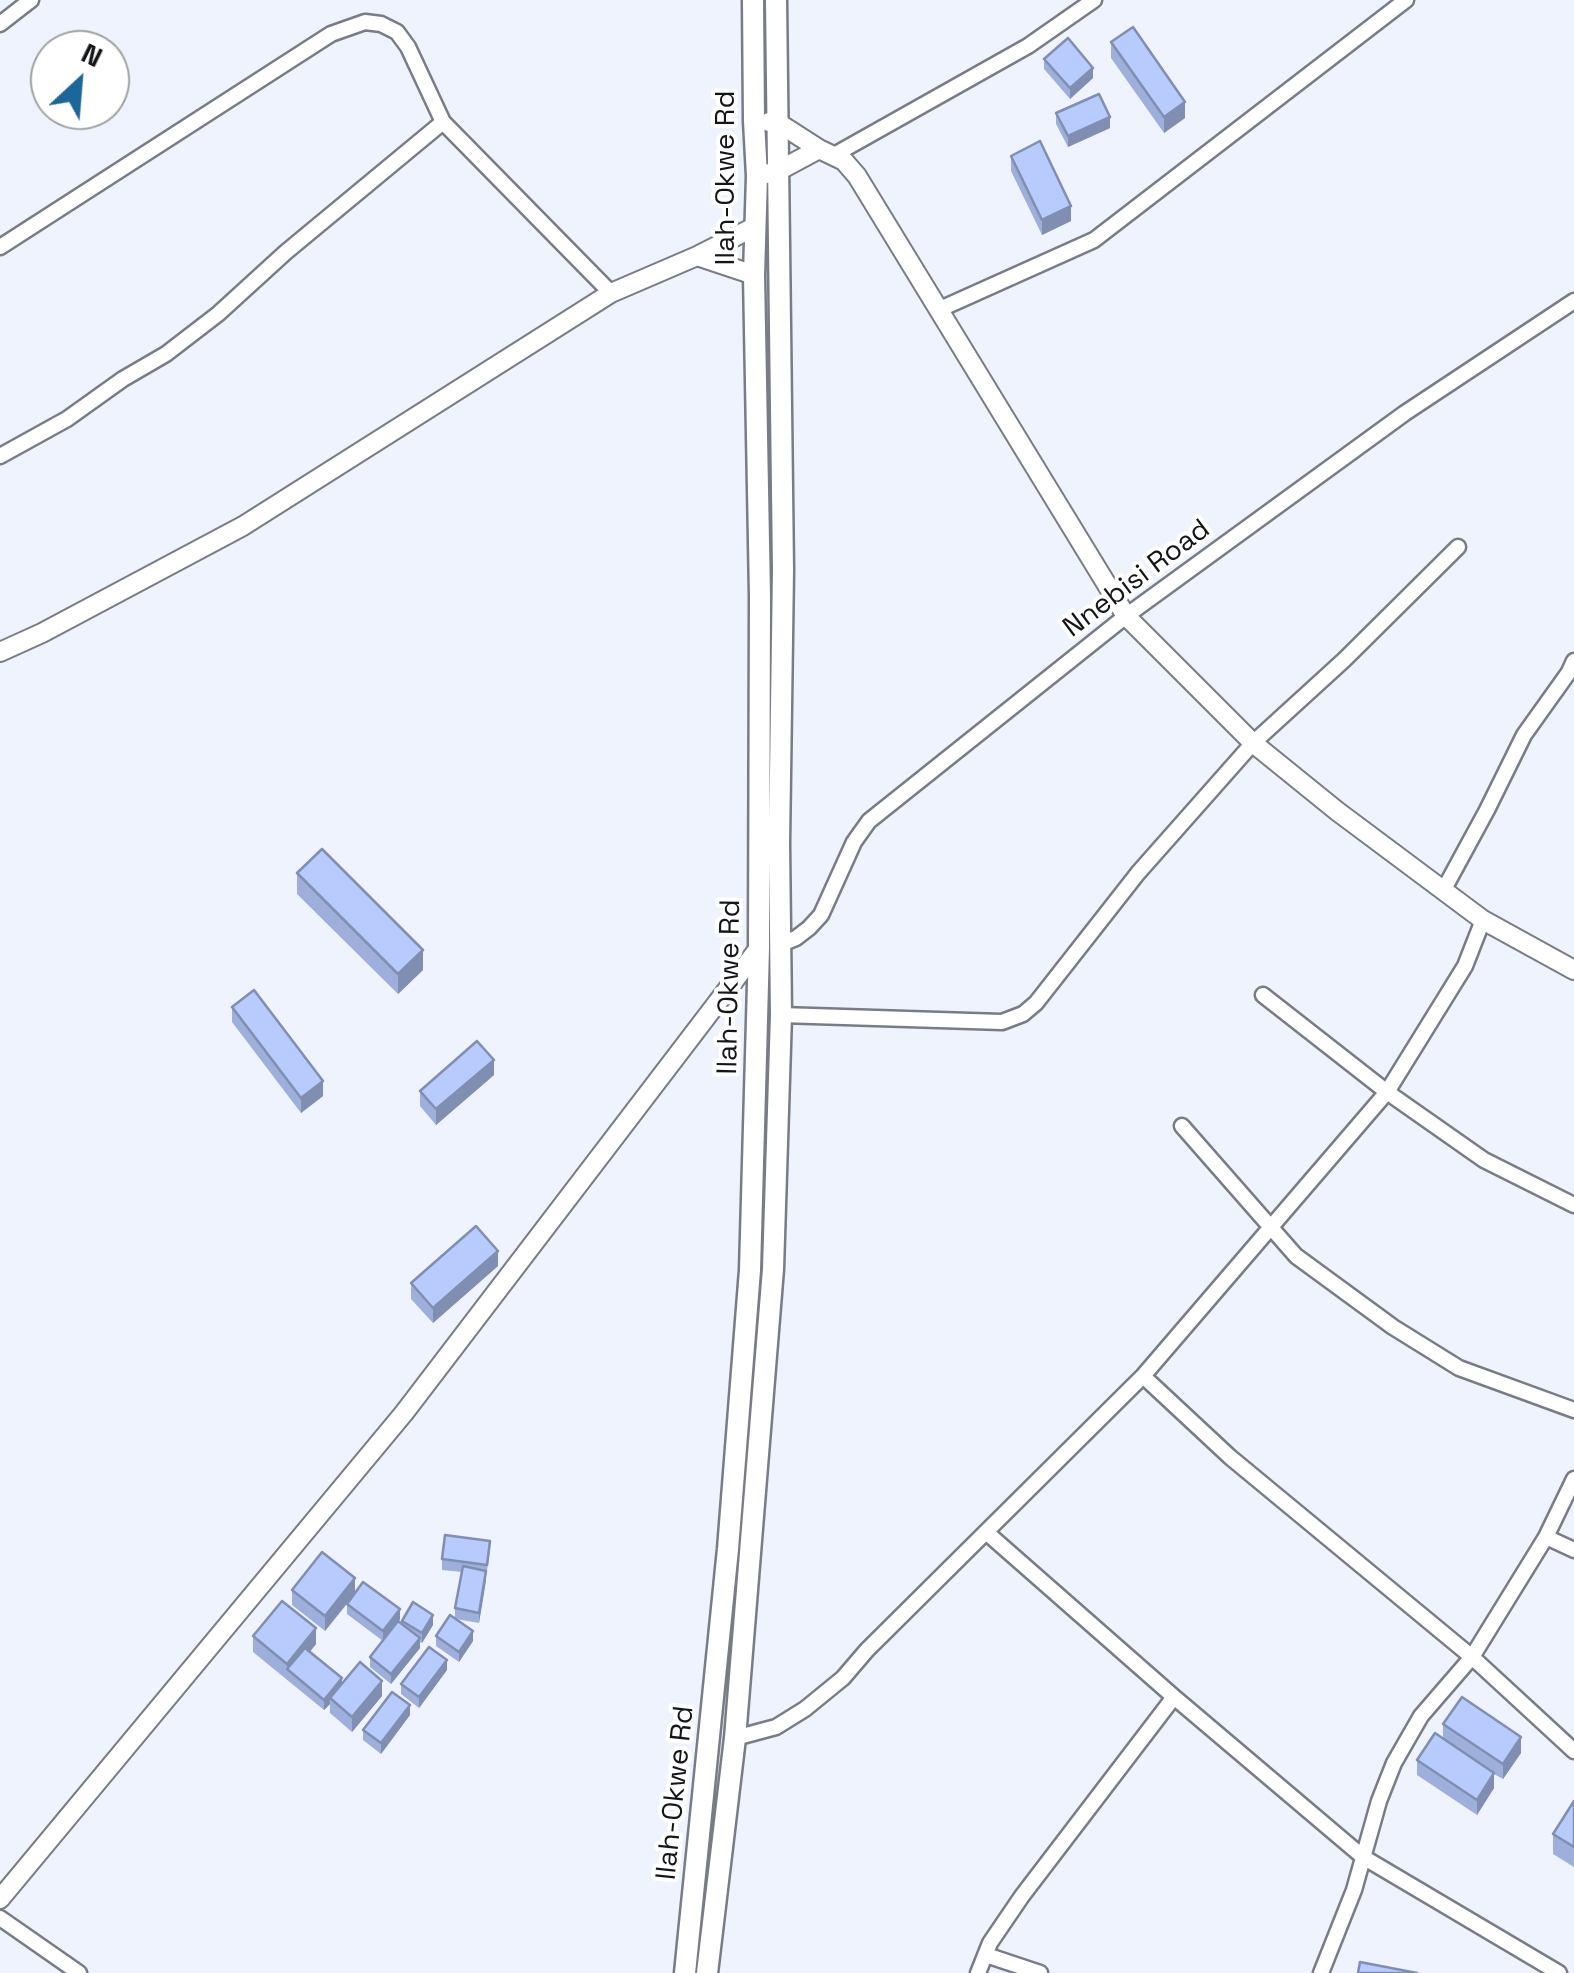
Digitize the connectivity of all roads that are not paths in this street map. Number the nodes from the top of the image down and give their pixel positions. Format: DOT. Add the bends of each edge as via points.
graph roads {
  1 [pos="31,0"];
  2 [pos="753,0"];
  3 [pos="776,0"];
  4 [pos="1094,0"];
  5 [pos="1406,0"];
  6 [pos="0,24"];
  7 [pos="443,122"];
  8 [pos="754,122"];
  9 [pos="778,122"];
  10 [pos="826,152"];
  11 [pos="778,172"];
  12 [pos="757,176"];
  13 [pos="756,226"];
  14 [pos="0,247"];
  15 [pos="697,256"];
  16 [pos="754,275"];
  17 [pos="611,293"];
  18 [pos="1574,301"];
  19 [pos="938,310"];
  20 [pos="0,456"];
  21 [pos="1458,546"];
  22 [pos="1126,616"];
  23 [pos="0,652"];
  24 [pos="1574,661"];
  25 [pos="1252,743"];
  26 [pos="1442,891"];
  27 [pos="1483,920"];
  28 [pos="769,947"];
  29 [pos="1574,970"];
  30 [pos="1263,995"];
  31 [pos="781,1015"];
  32 [pos="1387,1092"];
  33 [pos="1182,1126"];
  34 [pos="1574,1206"];
  35 [pos="1272,1228"];
  36 [pos="1143,1376"];
  37 [pos="1574,1410"];
  38 [pos="1574,1479"];
  39 [pos="986,1532"];
  40 [pos="1546,1537"];
  41 [pos="1574,1550"];
  42 [pos="1472,1657"];
  43 [pos="1174,1697"];
  44 [pos="735,1738"];
  45 [pos="1574,1751"];
  46 [pos="1363,1857"];
  47 [pos="0,1900"];
  48 [pos="0,1918"];
  49 [pos="986,1955"];
  50 [pos="80,1973"];
  51 [pos="684,1973"];
  52 [pos="707,1973"];
  53 [pos="978,1973"];
  54 [pos="1040,1973"];
  55 [pos="1321,1973"];
  56 [pos="1559,1973"];
  1 -- 6 [label="street"];
  2 -- 8 [label="main road, Ilah-Okwe Rd"];
  3 -- 9 [label="main road"];
  4 -- 10 [label="street" via="1028,46"];
  5 -- 19 [label="street" via="1094,240"];
  7 -- 14 [label="street" via="397,32 381,24 351,25"];
  7 -- 17 [label="street"];
  7 -- 20 [label="street" via="166,354"];
  8 -- 9 [label="street"];
  8 -- 12 [label="main road, Ilah-Okwe Rd"];
  9 -- 10 [label="street"];
  9 -- 11 [label="main road"];
  10 -- 11 [label="street"];
  10 -- 19 [label="street" via="857,176"];
  11 -- 12 [label="street"];
  11 -- 28 [label="main road" via="783,570"];
  12 -- 13 [label="main road, Ilah-Okwe Rd"];
  13 -- 15 [label="street"];
  13 -- 16 [label="main road, Ilah-Okwe Rd"];
  15 -- 16 [label="street"];
  15 -- 17 [label="street"];
  16 -- 28 [label="main road, Ilah-Okwe Rd"];
  17 -- 23 [label="street" via="243,526"];
  18 -- 22 [label="street, Nnebisi Road" via="1405,413"];
  19 -- 22 [label="street"];
  21 -- 25 [label="street"];
  22 -- 25 [label="street"];
  22 -- 28 [label="street, Nnebisi Road" via="869,821 820,915 796,938"];
  24 -- 26 [label="street" via="1524,735"];
  25 -- 26 [label="street"];
  25 -- 31 [label="street" via="1023,1014 1002,1022"];
  26 -- 27 [label="street"];
  27 -- 29 [label="street"];
  27 -- 32 [label="street" via="1465,966"];
  28 -- 31 [label="main road"];
  28 -- 47 [label="street" via="404,1413"];
  28 -- 51 [label="main road, Ilah-Okwe Rd" via="726,1569"];
  30 -- 32 [label="street"];
  31 -- 44 [label="main road" via="773,1269"];
  32 -- 34 [label="street" via="1484,1160"];
  32 -- 35 [label="street"];
  33 -- 35 [label="street"];
  35 -- 36 [label="street"];
  35 -- 37 [label="street" via="1296,1256 1459,1368"];
  36 -- 39 [label="street"];
  36 -- 42 [label="street" via="1230,1458"];
  38 -- 40 [label="street"];
  39 -- 43 [label="street"];
  39 -- 44 [label="street" via="805,1710 776,1727"];
  40 -- 41 [label="street"];
  40 -- 42 [label="street"];
  42 -- 45 [label="street"];
  42 -- 46 [label="street" via="1421,1716 1394,1763"];
  43 -- 46 [label="street"];
  43 -- 49 [label="street" via="1022,1896"];
  44 -- 52 [label="main road"];
  46 -- 55 [label="street"];
  46 -- 56 [label="street"];
  48 -- 50 [label="street"];
  49 -- 53 [label="street"];
  49 -- 54 [label="street"];
}
